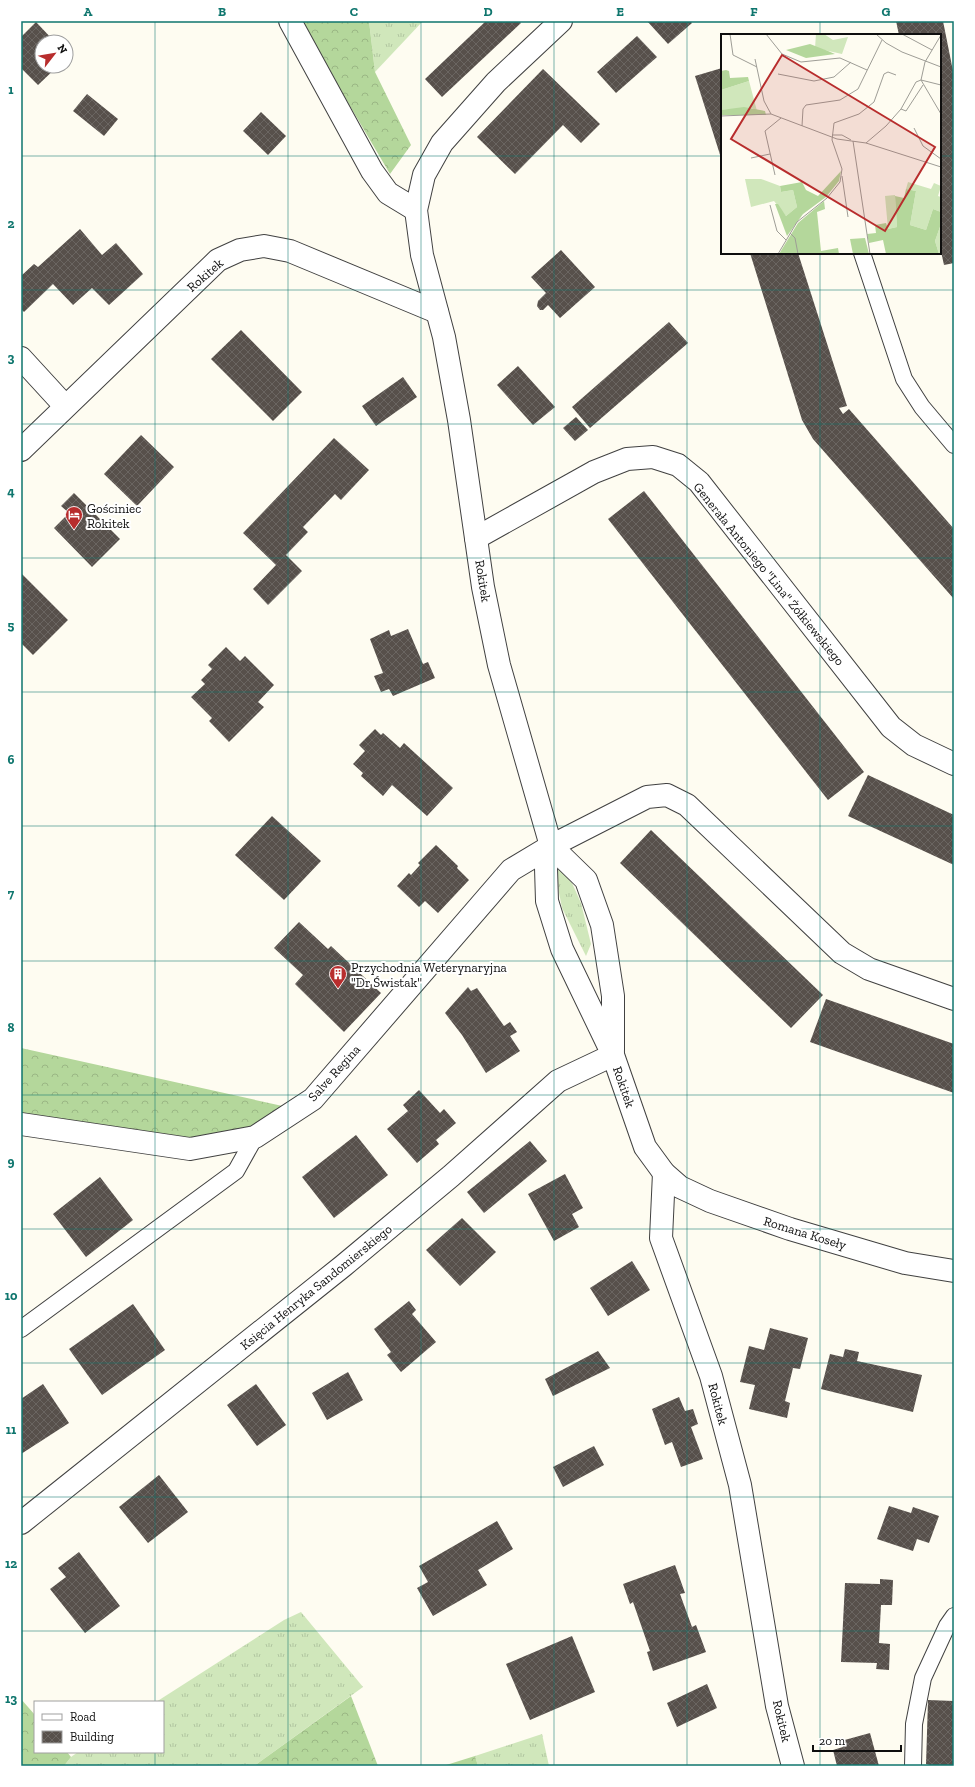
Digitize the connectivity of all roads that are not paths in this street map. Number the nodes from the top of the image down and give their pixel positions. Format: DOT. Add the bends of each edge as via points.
graph roads {
  1 [pos="290,21"];
  2 [pos="561,21"];
  3 [pos="416,210"];
  4 [pos="862,254"];
  5 [pos="437,312"];
  6 [pos="21,358"];
  7 [pos="65,406"];
  8 [pos="954,444"];
  9 [pos="21,450"];
  10 [pos="476,538"];
  11 [pos="954,764"];
  12 [pos="551,846"];
  13 [pos="954,999"];
  14 [pos="613,1055"];
  15 [pos="21,1124"];
  16 [pos="255,1137"];
  17 [pos="664,1173"];
  18 [pos="954,1271"];
  19 [pos="21,1329"];
  20 [pos="21,1523"];
  21 [pos="954,1616"];
  22 [pos="793,1766"];
  23 [pos="913,1766"];
  1 -- 3 [label="street" via="372,171 388,192"];
  2 -- 3 [label="street" via="496,82 442,143 424,175"];
  3 -- 5 [label="street, Rokitek" via="422,255"];
  4 -- 8 [label="lane" via="904,379 922,407"];
  5 -- 7 [label="street, Rokitek" via="290,251 264,246 240,250 218,260"];
  5 -- 10 [label="street, Rokitek" via="459,420"];
  6 -- 7 [label="street"];
  7 -- 9 [label="street, Rokitek"];
  10 -- 11 [label="street, Generała Antoniego \"Lina\" Żółkiewskiego" via="594,472 627,459 653,457 678,465 698,482 891,727 914,745"];
  10 -- 12 [label="street, Rokitek" via="499,665"];
  12 -- 13 [label="street" via="647,797 667,795 687,806 842,953 869,969"];
  12 -- 14 [label="street, Rokitek" via="546,868 547,901 562,949"];
  12 -- 14 [label="street, Rokitek" via="586,880 602,925 613,996"];
  12 -- 16 [label="street, Salve Regina" via="511,870 313,1099"];
  14 -- 17 [label="street, Rokitek" via="645,1147"];
  14 -- 20 [label="street, Księcia Henryka Sandomierskiego" via="558,1081 451,1176 343,1266"];
  15 -- 16 [label="street, Salve Regina" via="190,1149"];
  16 -- 19 [label="lane" via="236,1171"];
  17 -- 18 [label="street, Romana Koseły" via="680,1187 710,1201 790,1229 905,1262"];
  17 -- 22 [label="street, Rokitek" via="661,1238 711,1376 740,1485 777,1706"];
  21 -- 23 [label="lane" via="923,1678 914,1724"];
}
